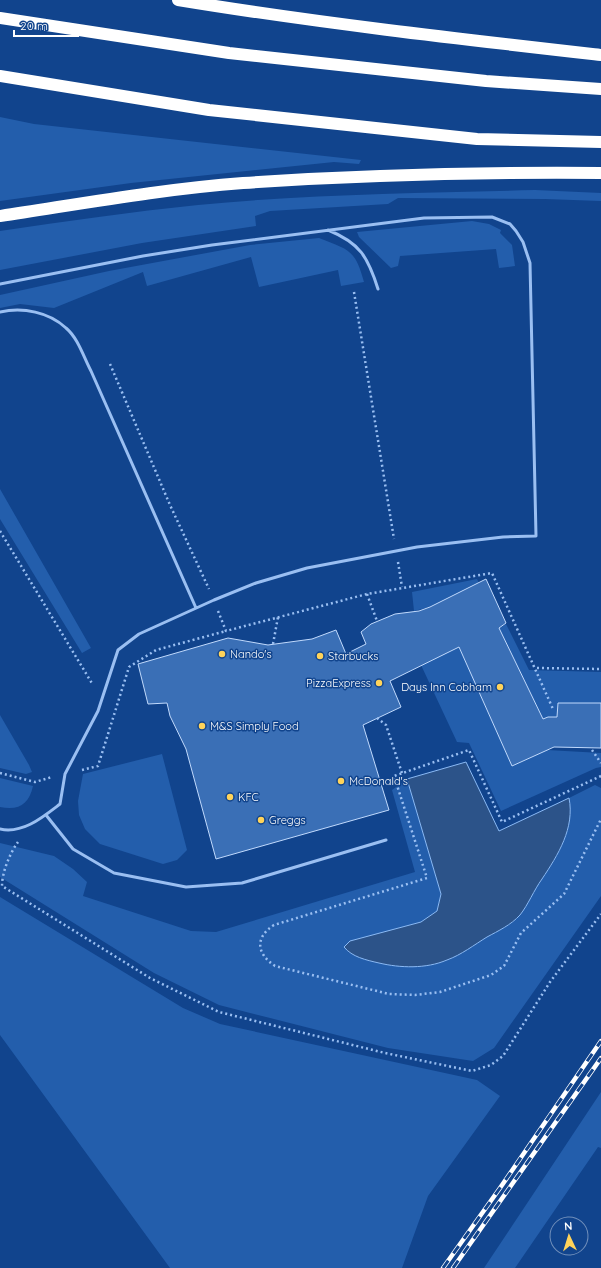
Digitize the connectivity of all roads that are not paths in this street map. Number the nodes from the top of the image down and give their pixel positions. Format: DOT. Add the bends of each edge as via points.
graph roads {
  1 [pos="178,0"];
  2 [pos="0,18"];
  3 [pos="601,55"];
  4 [pos="0,76"];
  5 [pos="601,89"];
  6 [pos="601,142"];
  7 [pos="601,173"];
  8 [pos="0,216"];
  9 [pos="326,229"];
  10 [pos="0,284"];
  11 [pos="378,289"];
  12 [pos="0,312"];
  13 [pos="196,608"];
  14 [pos="46,815"];
  15 [pos="0,829"];
  16 [pos="386,840"];
  1 -- 3 [label="highway" via="247,12 454,39"];
  2 -- 5 [label="highway" via="229,53 486,81"];
  4 -- 6 [label="highway" via="217,111 477,139"];
  7 -- 8 [label="highway" via="393,175 242,184 102,200"];
  9 -- 10 [label="lane" via="143,256"];
  9 -- 11 [label="lane" via="341,235 361,250 372,270"];
  9 -- 13 [label="lane" via="424,218 492,217 510,224 523,242 530,263 536,536 461,541 307,568 256,584"];
  12 -- 13 [label="lane" via="33,311 66,328 74,337"];
  13 -- 14 [label="lane" via="139,634 118,650 98,711 65,774 60,804"];
  14 -- 15 [label="lane" via="28,826 6,831"];
  14 -- 16 [label="lane" via="73,849 114,873 186,886 242,883"];
}
